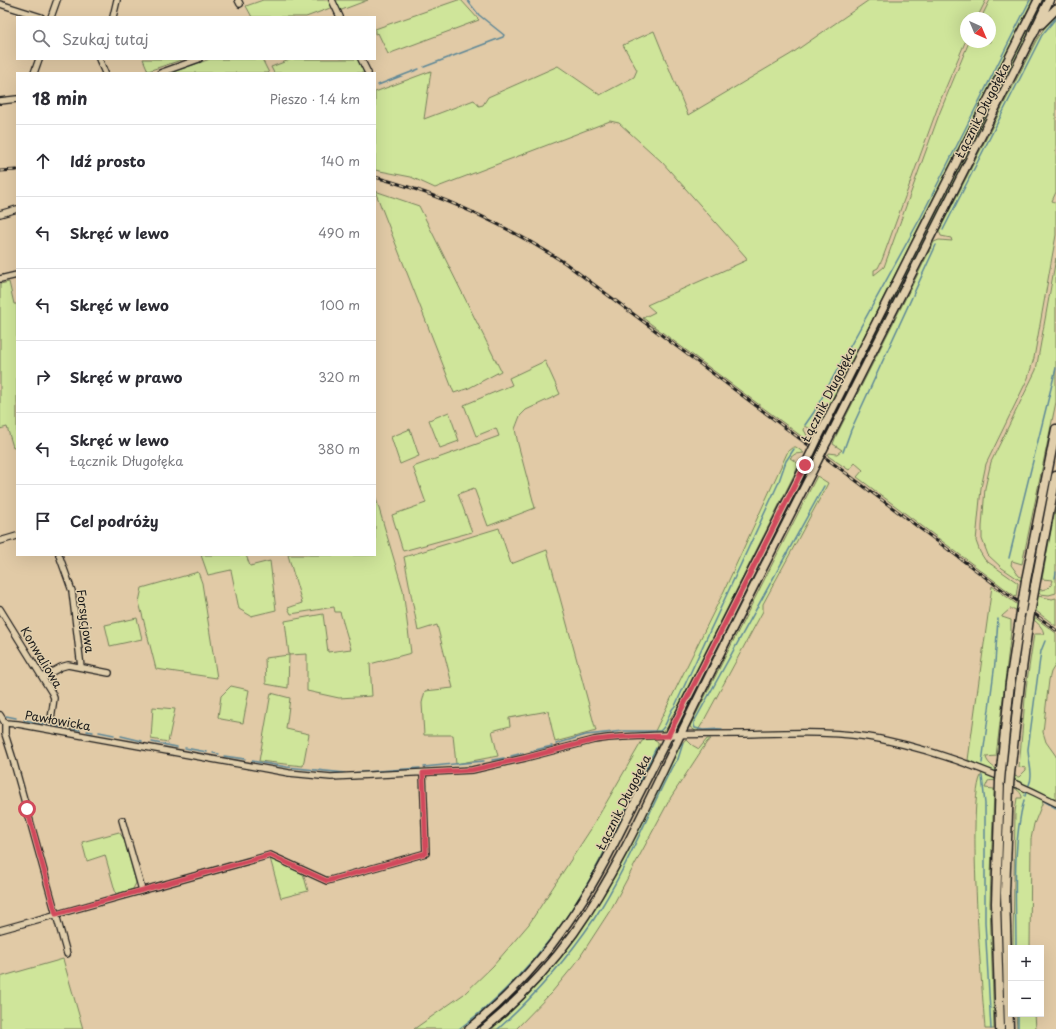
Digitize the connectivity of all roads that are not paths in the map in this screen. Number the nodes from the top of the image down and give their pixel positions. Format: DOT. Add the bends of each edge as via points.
graph roads {
  1 [pos="57,0"];
  2 [pos="118,0"];
  3 [pos="332,0"];
  4 [pos="1038,0"];
  5 [pos="1049,0"];
  6 [pos="0,4"];
  7 [pos="1056,9"];
  8 [pos="38,16"];
  9 [pos="51,16"];
  10 [pos="113,16"];
  11 [pos="340,16"];
  12 [pos="1033,34"];
  13 [pos="39,60"];
  14 [pos="99,60"];
  15 [pos="196,60"];
  16 [pos="362,60"];
  17 [pos="34,72"];
  18 [pos="105,72"];
  19 [pos="163,72"];
  20 [pos="368,72"];
  21 [pos="16,100"];
  22 [pos="0,101"];
  23 [pos="16,209"];
  24 [pos="0,214"];
  25 [pos="16,275"];
  26 [pos="0,279"];
  27 [pos="1056,429"];
  28 [pos="1056,476"];
  29 [pos="16,536"];
  30 [pos="0,541"];
  31 [pos="59,556"];
  32 [pos="0,609"];
  33 [pos="81,667"];
  34 [pos="109,673"];
  35 [pos="43,678"];
  36 [pos="0,716"];
  37 [pos="50,719"];
  38 [pos="5,724"];
  39 [pos="2,735"];
  40 [pos="680,735"];
  41 [pos="668,736"];
  42 [pos="423,773"];
  43 [pos="1056,803"];
  44 [pos="122,820"];
  45 [pos="142,890"];
  46 [pos="56,914"];
  47 [pos="0,930"];
  48 [pos="67,954"];
  49 [pos="469,1029"];
  50 [pos="484,1029"];
  51 [pos="1000,1029"];
  52 [pos="1009,1029"];
  1 -- 9 [label="street"];
  2 -- 10 [label="street"];
  3 -- 11 [label="street"];
  4 -- 41 [label="main road, Łącznik Długołęka, bridge"];
  5 -- 12 [label="highway"];
  6 -- 8 [label="street"];
  7 -- 12 [label="highway"];
  12 -- 40 [label="main road, Łącznik Długołęka, bridge"];
  13 -- 17 [label="street"];
  14 -- 18 [label="street"];
  15 -- 19 [label="street"];
  16 -- 20 [label="street"];
  21 -- 22 [label="street"];
  23 -- 24 [label="street"];
  25 -- 26 [label="street"];
  27 -- 51 [label="highway, bridge" via="1026,580 1010,684 1001,770 996,903"];
  28 -- 52 [label="highway, bridge" via="1029,619 1010,774 1005,893"];
  29 -- 30 [label="street"];
  31 -- 33 [label="street, Forsycjowa" via="72,591"];
  32 -- 35 [label="street, Konwaliowa"];
  33 -- 34 [label="street, Forsycjowa"];
  33 -- 35 [label="street, Forsycjowa" via="61,666"];
  35 -- 37 [label="street, Konwaliowa" via="54,698"];
  36 -- 38 [label="street"];
  38 -- 39 [label="street"];
  38 -- 42 [label="street, Pawłowicka" via="288,773 331,777"];
  39 -- 46 [label="street" via="12,756"];
  40 -- 41 [label="street, Pawłowicka"];
  40 -- 43 [label="street, Pawłowicka" via="831,734 879,739 993,773"];
  40 -- 50 [label="main road, Łącznik Długołęka" via="625,845 583,920 541,974 514,1003"];
  41 -- 42 [label="street, Pawłowicka" via="594,740 472,770"];
  41 -- 49 [label="main road, Łącznik Długołęka" via="601,870 575,915 526,977"];
  42 -- 45 [label="street" via="426,853 327,881 270,855"];
  44 -- 45 [label="street"];
  45 -- 46 [label="street"];
  46 -- 47 [label="street"];
  46 -- 48 [label="street"];
}
